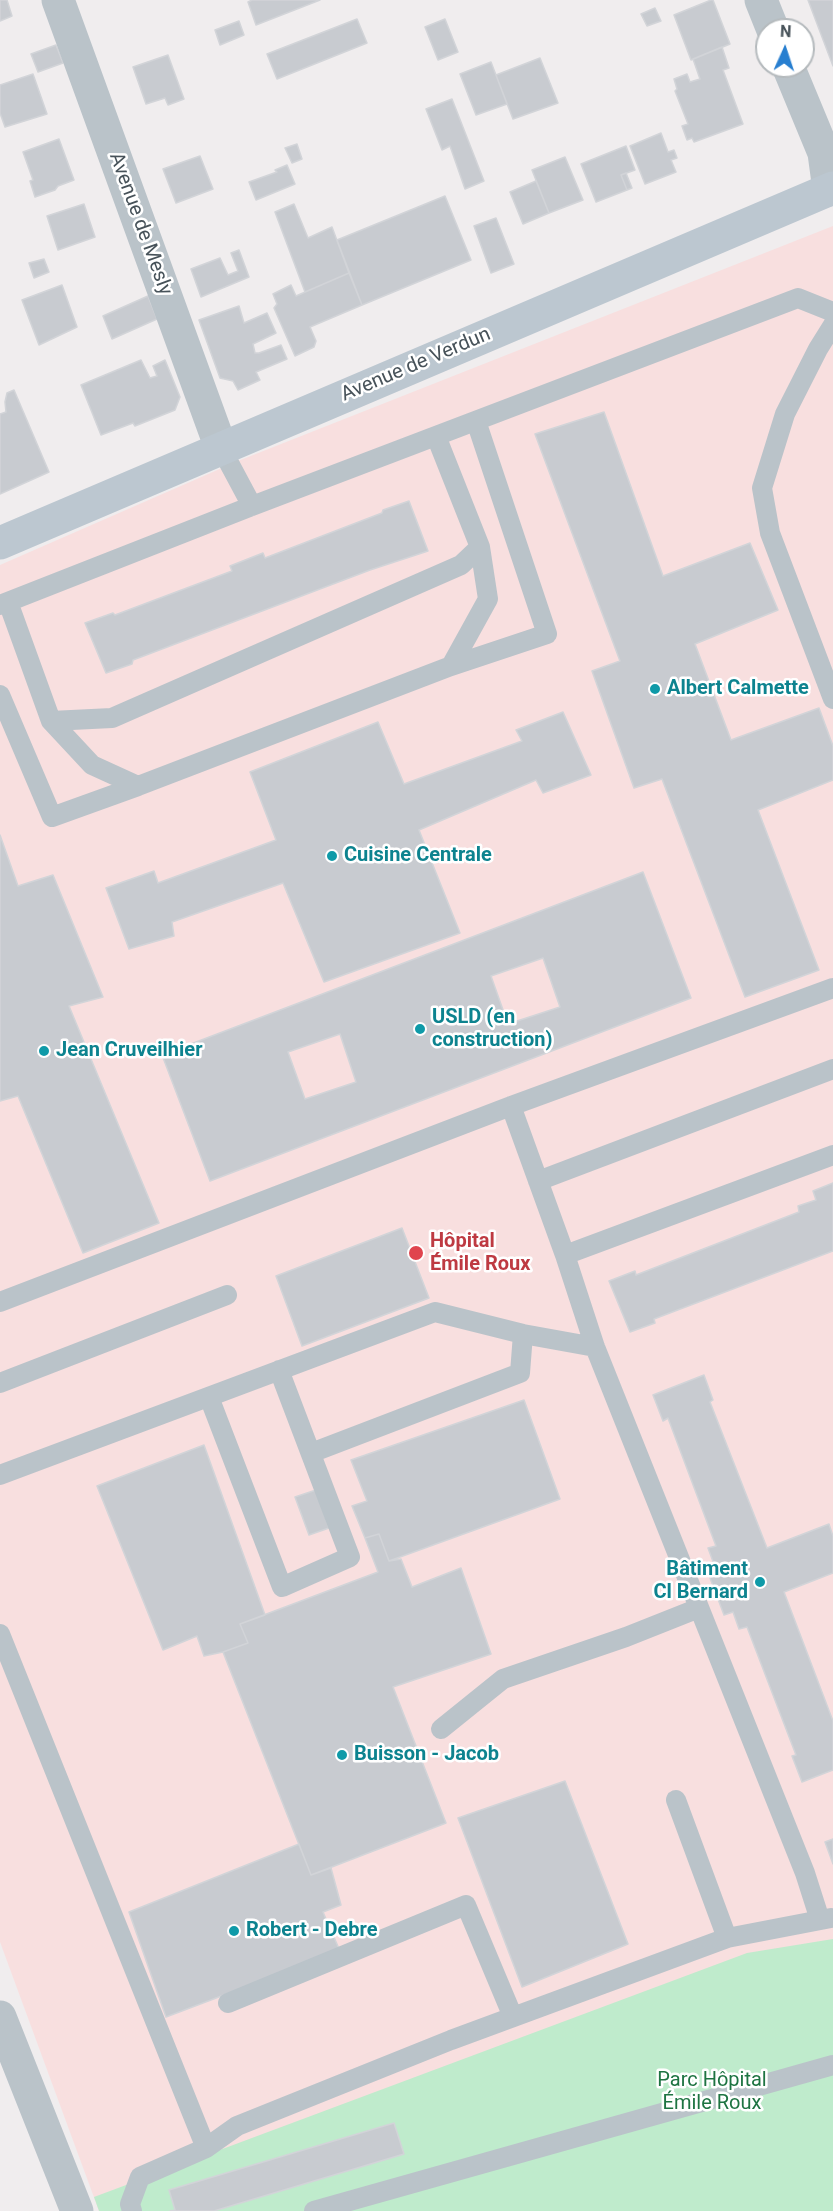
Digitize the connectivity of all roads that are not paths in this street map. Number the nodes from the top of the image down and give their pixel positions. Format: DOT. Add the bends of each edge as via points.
graph roads {
  1 [pos="58,0"];
  2 [pos="761,0"];
  3 [pos="768,18"];
  4 [pos="793,78"];
  5 [pos="831,189"];
  6 [pos="833,312"];
  7 [pos="833,325"];
  8 [pos="476,421"];
  9 [pos="436,436"];
  10 [pos="221,448"];
  11 [pos="252,506"];
  12 [pos="0,543"];
  13 [pos="480,547"];
  14 [pos="4,603"];
  15 [pos="451,666"];
  16 [pos="0,695"];
  17 [pos="833,699"];
  18 [pos="51,721"];
  19 [pos="138,786"];
  20 [pos="833,988"];
  21 [pos="833,1069"];
  22 [pos="511,1106"];
  23 [pos="833,1155"];
  24 [pos="538,1181"];
  25 [pos="565,1255"];
  26 [pos="227,1295"];
  27 [pos="0,1302"];
  28 [pos="523,1334"];
  29 [pos="595,1347"];
  30 [pos="279,1370"];
  31 [pos="0,1383"];
  32 [pos="209,1397"];
  33 [pos="311,1453"];
  34 [pos="0,1475"];
  35 [pos="699,1608"];
  36 [pos="0,1634"];
  37 [pos="441,1729"];
  38 [pos="676,1800"];
  39 [pos="827,1919"];
  40 [pos="727,1938"];
  41 [pos="228,2003"];
  42 [pos="0,2017"];
  43 [pos="513,2017"];
  44 [pos="833,2065"];
  45 [pos="206,2148"];
  46 [pos="77,2211"];
  47 [pos="132,2211"];
  48 [pos="314,2211"];
  1 -- 10 [label="street, Avenue de Mesly"];
  2 -- 3 [label="street"];
  4 -- 5 [label="street" via="824,153"];
  5 -- 10 [label="street, Avenue de Verdun"];
  6 -- 8 [label="lane" via="798,298"];
  7 -- 17 [label="lane" via="785,414 762,488 770,533"];
  8 -- 9 [label="lane"];
  8 -- 15 [label="lane" via="547,634"];
  9 -- 11 [label="lane"];
  9 -- 13 [label="lane"];
  10 -- 11 [label="lane"];
  10 -- 12 [label="street, Avenue de Verdun"];
  11 -- 14 [label="lane"];
  13 -- 15 [label="lane" via="488,599"];
  13 -- 18 [label="lane" via="461,565 112,718"];
  14 -- 18 [label="lane"];
  15 -- 19 [label="lane"];
  16 -- 19 [label="lane" via="52,817"];
  18 -- 19 [label="lane" via="92,765"];
  20 -- 22 [label="lane"];
  21 -- 24 [label="lane"];
  22 -- 24 [label="lane"];
  22 -- 27 [label="lane"];
  23 -- 25 [label="lane"];
  24 -- 25 [label="lane"];
  25 -- 29 [label="lane"];
  26 -- 31 [label="lane"];
  28 -- 29 [label="lane"];
  28 -- 30 [label="lane" via="435,1312"];
  28 -- 33 [label="lane" via="520,1373"];
  29 -- 35 [label="lane"];
  30 -- 32 [label="lane"];
  30 -- 33 [label="lane"];
  32 -- 33 [label="lane" via="282,1587 350,1557"];
  32 -- 34 [label="lane"];
  35 -- 37 [label="lane" via="503,1679"];
  35 -- 39 [label="lane"];
  36 -- 45 [label="lane"];
  38 -- 40 [label="lane"];
  39 -- 40 [label="lane"];
  40 -- 43 [label="lane"];
  41 -- 43 [label="lane" via="466,1905"];
  42 -- 46 [label="street"];
  43 -- 45 [label="lane" via="237,2126"];
  44 -- 48 [label="lane"];
  45 -- 47 [label="lane" via="140,2177 130,2204"];
}
